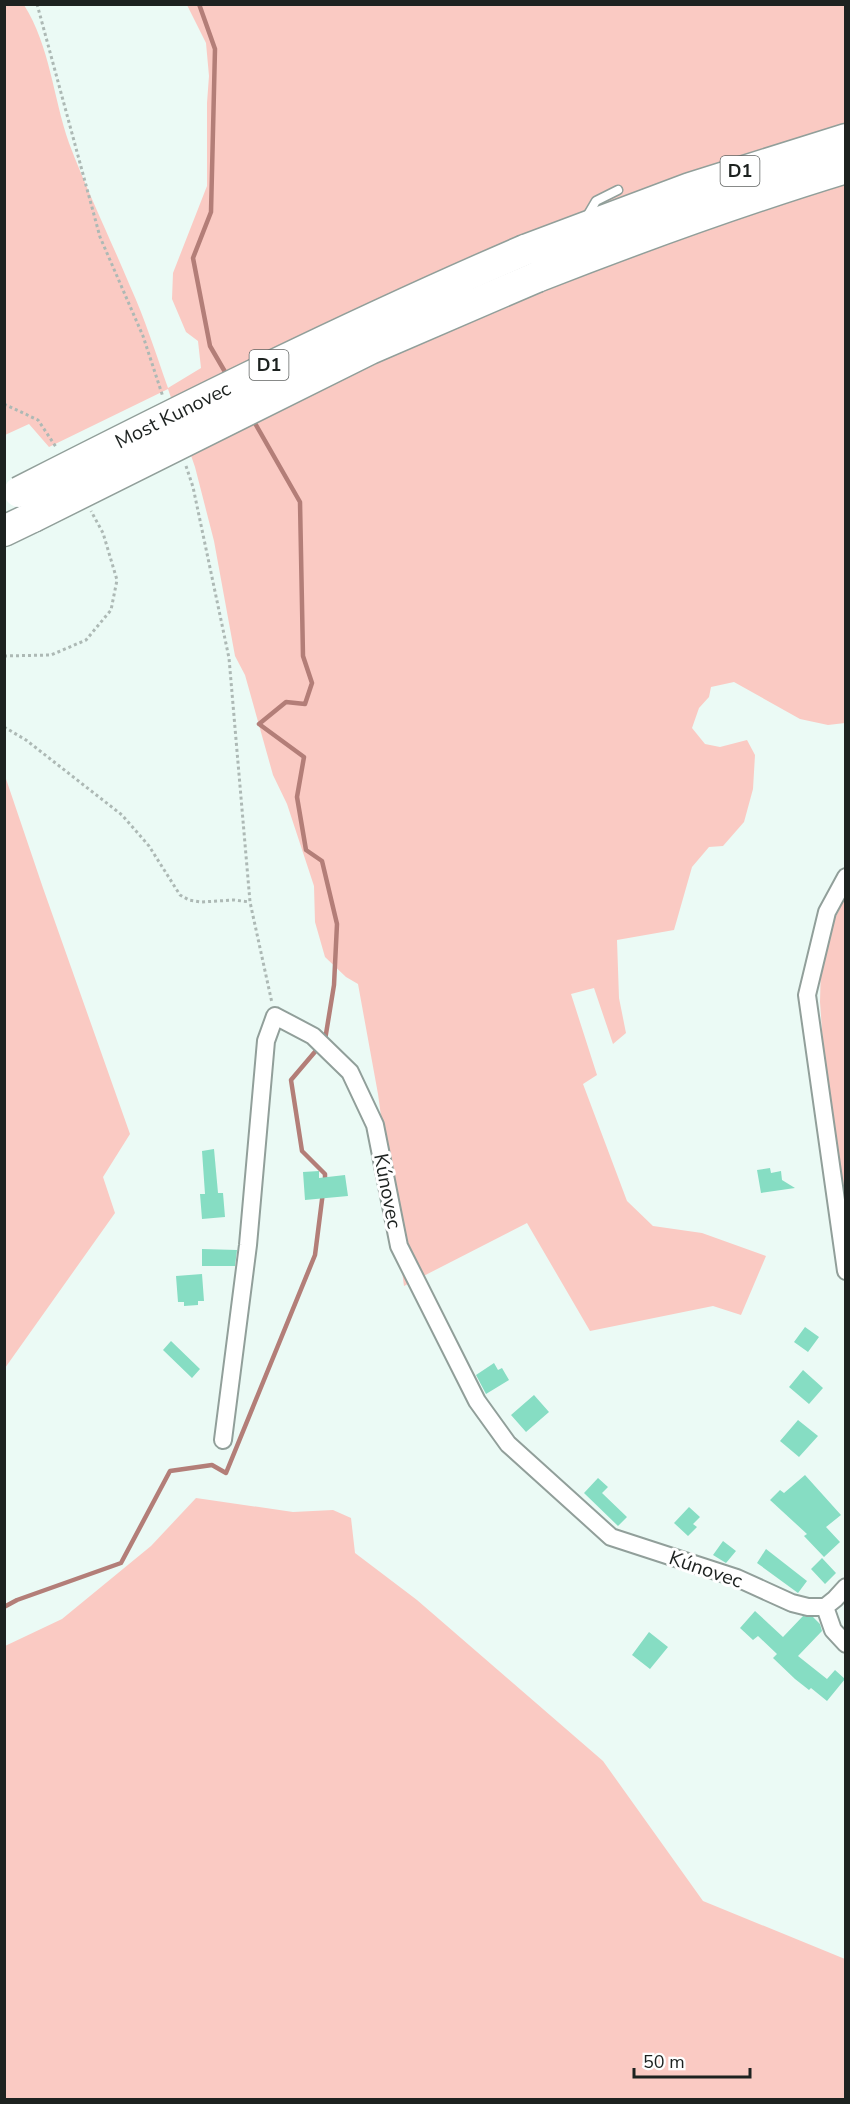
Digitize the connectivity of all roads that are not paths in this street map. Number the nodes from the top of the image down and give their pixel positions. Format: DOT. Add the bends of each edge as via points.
graph roads {
  1 [pos="846,139"];
  2 [pos="846,168"];
  3 [pos="618,190"];
  4 [pos="579,229"];
  5 [pos="19,503"];
  6 [pos="4,531"];
  7 [pos="846,877"];
  8 [pos="846,1271"];
  9 [pos="223,1440"];
  10 [pos="846,1587"];
  11 [pos="825,1607"];
  12 [pos="846,1644"];
  1 -- 4 [label="highway, D1" via="690,188"];
  2 -- 5 [label="highway, Most Kunovec / D1, bridge" via="690,219 537,277"];
  3 -- 4 [label="lane" via="596,201"];
  4 -- 5 [label="highway, Most Kunovec / D1, bridge" via="435,288 275,363"];
  5 -- 6 [label="highway, D1"];
  7 -- 8 [label="street" via="827,912 807,995"];
  9 -- 11 [label="street, Kúnovec" via="248,1245 266,1041 274,1016 313,1036 350,1072 375,1125 399,1246 477,1401 508,1444 612,1537 737,1578 792,1603"];
  10 -- 11 [label="street"];
  11 -- 12 [label="street" via="833,1630"];
}
